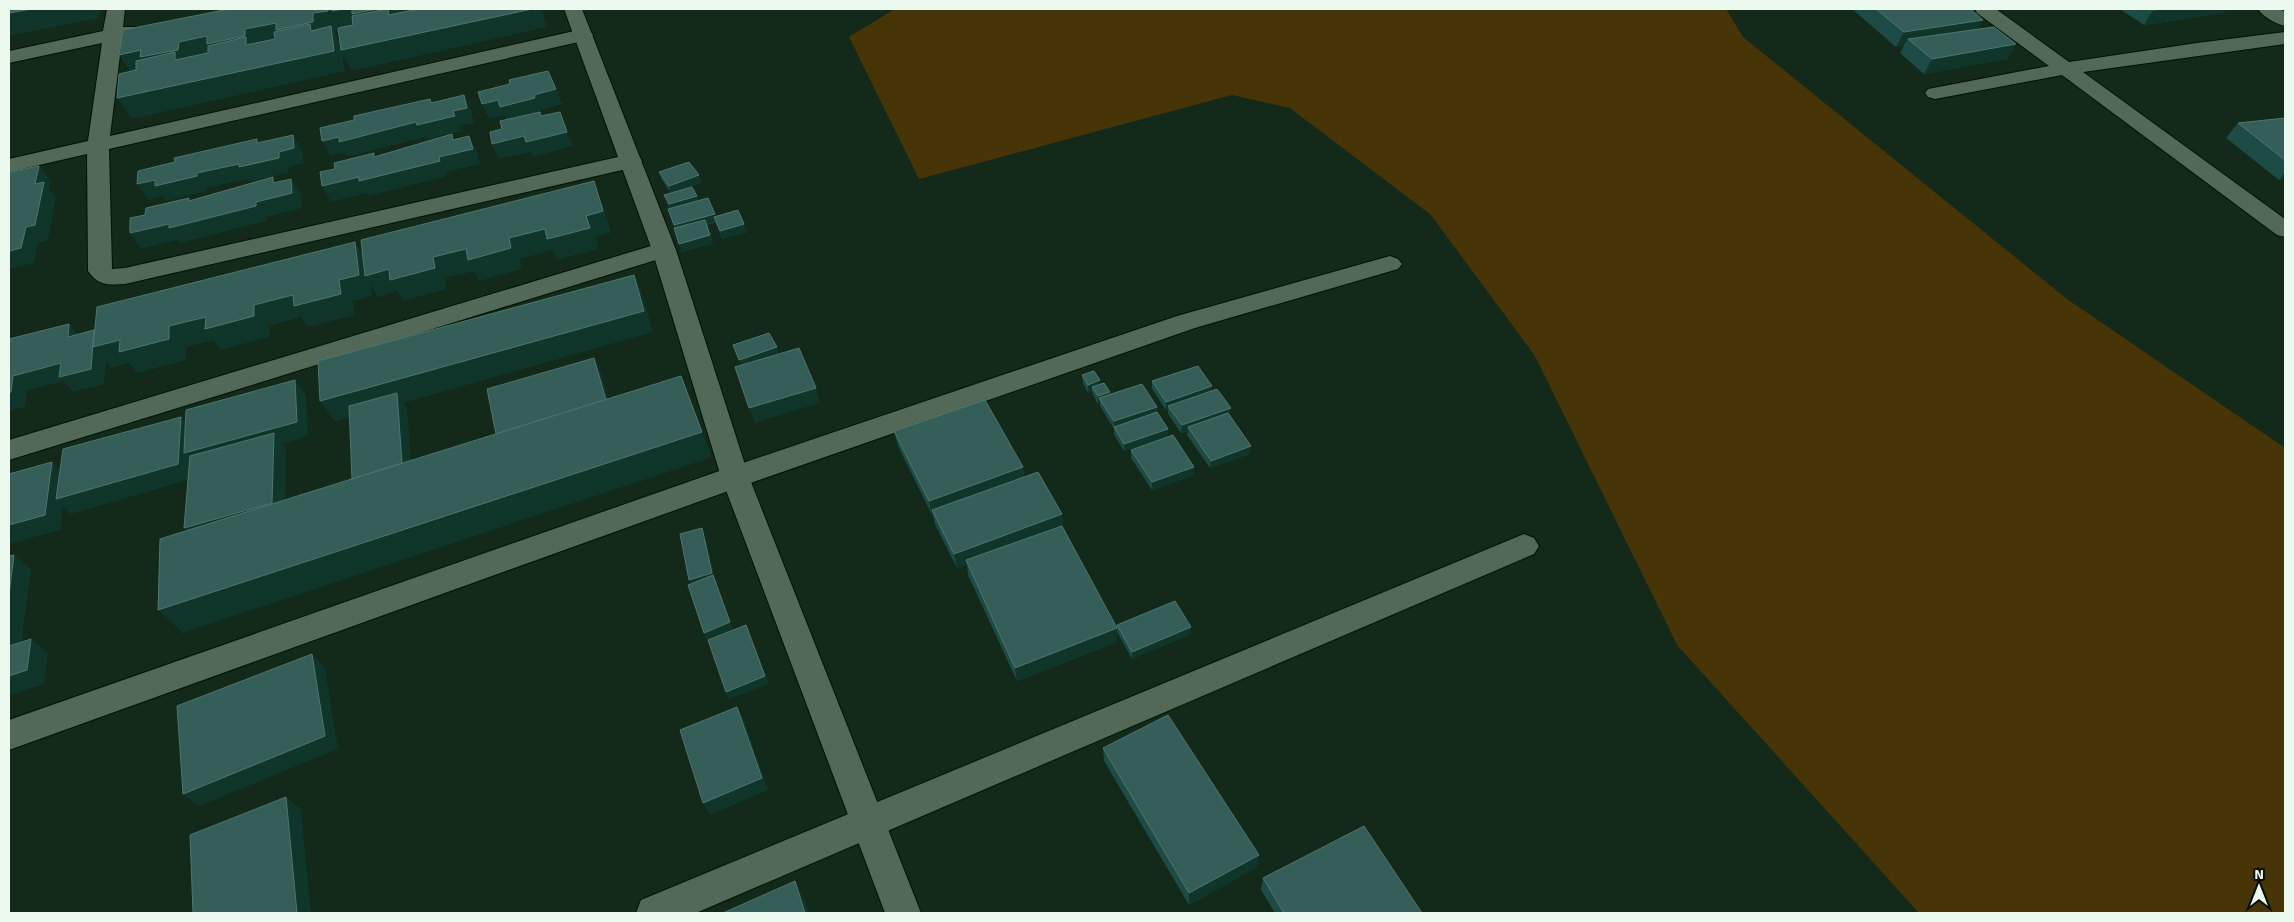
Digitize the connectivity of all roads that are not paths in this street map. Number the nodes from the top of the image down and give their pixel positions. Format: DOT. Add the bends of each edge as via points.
graph roads {
  1 [pos="116,9"];
  2 [pos="573,9"];
  3 [pos="1984,9"];
  4 [pos="2267,9"];
  5 [pos="2285,20"];
  6 [pos="151,26"];
  7 [pos="112,35"];
  8 [pos="583,35"];
  9 [pos="2285,38"];
  10 [pos="9,56"];
  11 [pos="2064,68"];
  12 [pos="1935,93"];
  13 [pos="98,145"];
  14 [pos="631,161"];
  15 [pos="9,165"];
  16 [pos="2281,223"];
  17 [pos="664,250"];
  18 [pos="1390,264"];
  19 [pos="9,450"];
  20 [pos="735,477"];
  21 [pos="1524,546"];
  22 [pos="9,735"];
  23 [pos="869,821"];
  24 [pos="654,913"];
  25 [pos="903,913"];
  1 -- 7 [label="street"];
  2 -- 8 [label="street"];
  3 -- 11 [label="street"];
  4 -- 5 [label="street"];
  6 -- 7 [label="street"];
  7 -- 10 [label="street"];
  7 -- 13 [label="street"];
  8 -- 13 [label="street"];
  8 -- 14 [label="street"];
  9 -- 11 [label="street" via="2214,45"];
  11 -- 12 [label="street"];
  11 -- 16 [label="street"];
  13 -- 14 [label="street" via="100,271 106,277 125,276"];
  13 -- 15 [label="street"];
  14 -- 17 [label="street"];
  17 -- 19 [label="street"];
  17 -- 20 [label="street"];
  18 -- 20 [label="street" via="1186,322"];
  20 -- 22 [label="street"];
  20 -- 23 [label="street"];
  21 -- 23 [label="street"];
  23 -- 24 [label="street"];
  23 -- 25 [label="street"];
}
